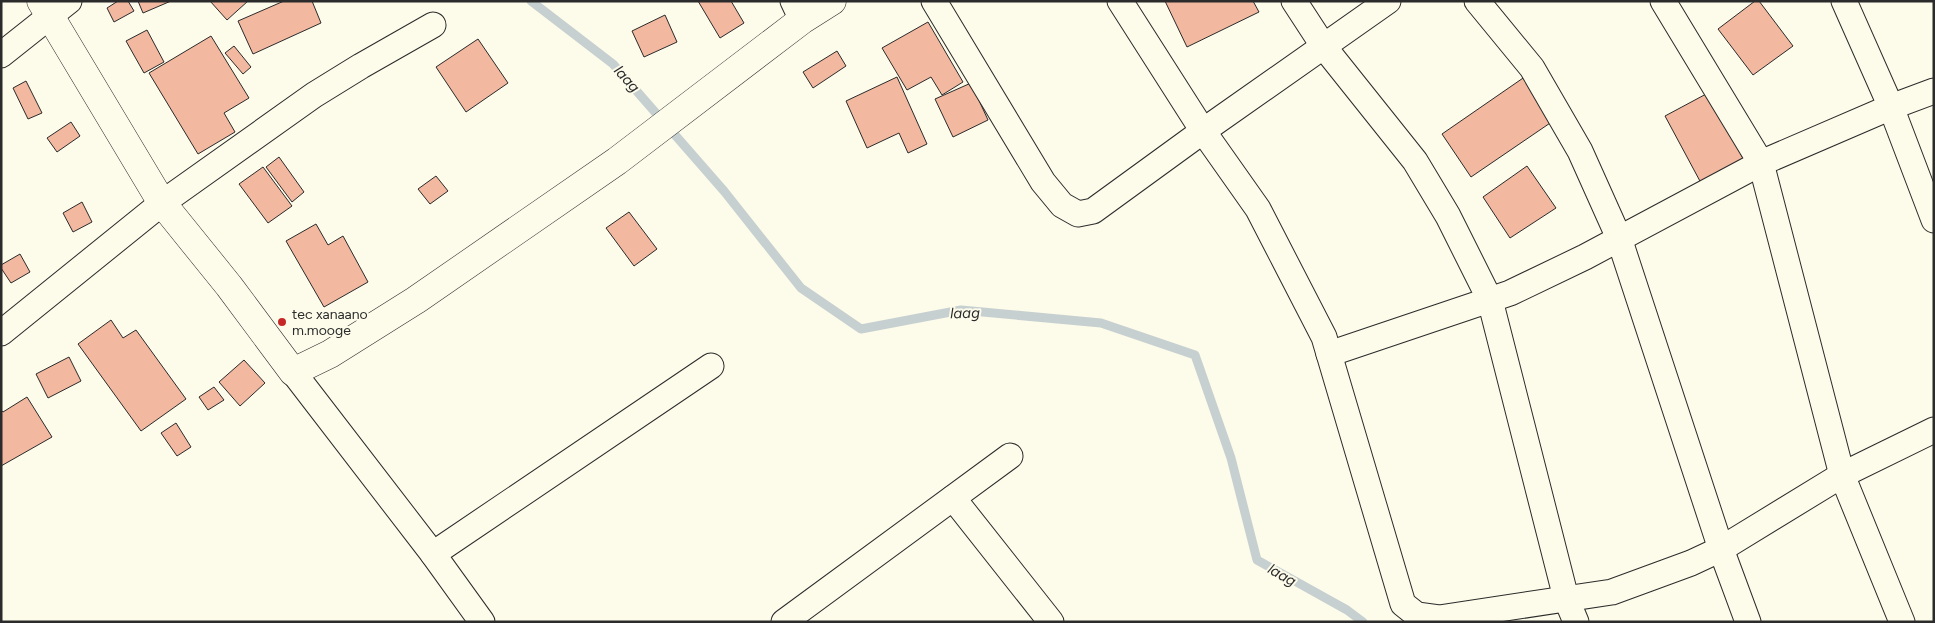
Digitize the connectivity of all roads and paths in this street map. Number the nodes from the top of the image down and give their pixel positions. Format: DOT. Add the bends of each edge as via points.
graph roads {
  1 [pos="832,1"];
  2 [pos="934,1"];
  3 [pos="1120,1"];
  4 [pos="1294,1"];
  5 [pos="1388,1"];
  6 [pos="1478,1"];
  7 [pos="1663,1"];
  8 [pos="1844,1"];
  9 [pos="54,6"];
  10 [pos="798,11"];
  11 [pos="433,25"];
  12 [pos="1324,46"];
  13 [pos="1,55"];
  14 [pos="1934,91"];
  15 [pos="1891,107"];
  16 [pos="1203,131"];
  17 [pos="1760,163"];
  18 [pos="162,203"];
  19 [pos="1934,220"];
  20 [pos="1620,238"];
  21 [pos="1490,300"];
  22 [pos="1,333"];
  23 [pos="1329,354"];
  24 [pos="711,366"];
  25 [pos="293,372"];
  26 [pos="1934,430"];
  27 [pos="1010,456"];
  28 [pos="1842,475"];
  29 [pos="953,498"];
  30 [pos="1721,549"];
  31 [pos="434,554"];
  32 [pos="1566,598"];
  33 [pos="482,622"];
  34 [pos="784,622"];
  35 [pos="1052,622"];
  36 [pos="1576,622"];
  37 [pos="1748,622"];
  38 [pos="1902,622"];
  1 -- 10 [label="street"];
  2 -- 16 [label="street" via="1043,182 1062,205 1078,214 1093,210"];
  3 -- 16 [label="street"];
  4 -- 12 [label="street"];
  5 -- 12 [label="street"];
  6 -- 20 [label="street" via="1532,68 1580,151"];
  7 -- 17 [label="street"];
  8 -- 15 [label="street"];
  9 -- 13 [label="street"];
  9 -- 18 [label="street"];
  10 -- 25 [label="street" via="682,114 617,162 416,300 330,354"];
  11 -- 18 [label="street" via="314,95"];
  12 -- 16 [label="street"];
  12 -- 21 [label="street" via="1415,161 1448,216"];
  14 -- 15 [label="street"];
  15 -- 17 [label="street"];
  15 -- 19 [label="street"];
  16 -- 23 [label="street" via="1258,209 1324,337"];
  17 -- 20 [label="street"];
  17 -- 28 [label="street"];
  18 -- 22 [label="street"];
  18 -- 25 [label="street"];
  20 -- 21 [label="street"];
  20 -- 30 [label="street"];
  21 -- 23 [label="street"];
  21 -- 32 [label="street"];
  23 -- 32 [label="street" via="1403,604 1417,615 1439,618"];
  24 -- 31 [label="street"];
  25 -- 31 [label="street"];
  26 -- 28 [label="street"];
  27 -- 29 [label="street"];
  28 -- 30 [label="street"];
  28 -- 38 [label="street"];
  29 -- 34 [label="street"];
  29 -- 35 [label="street"];
  30 -- 32 [label="street" via="1612,592"];
  30 -- 37 [label="street"];
  31 -- 33 [label="street"];
  32 -- 36 [label="street"];
}
